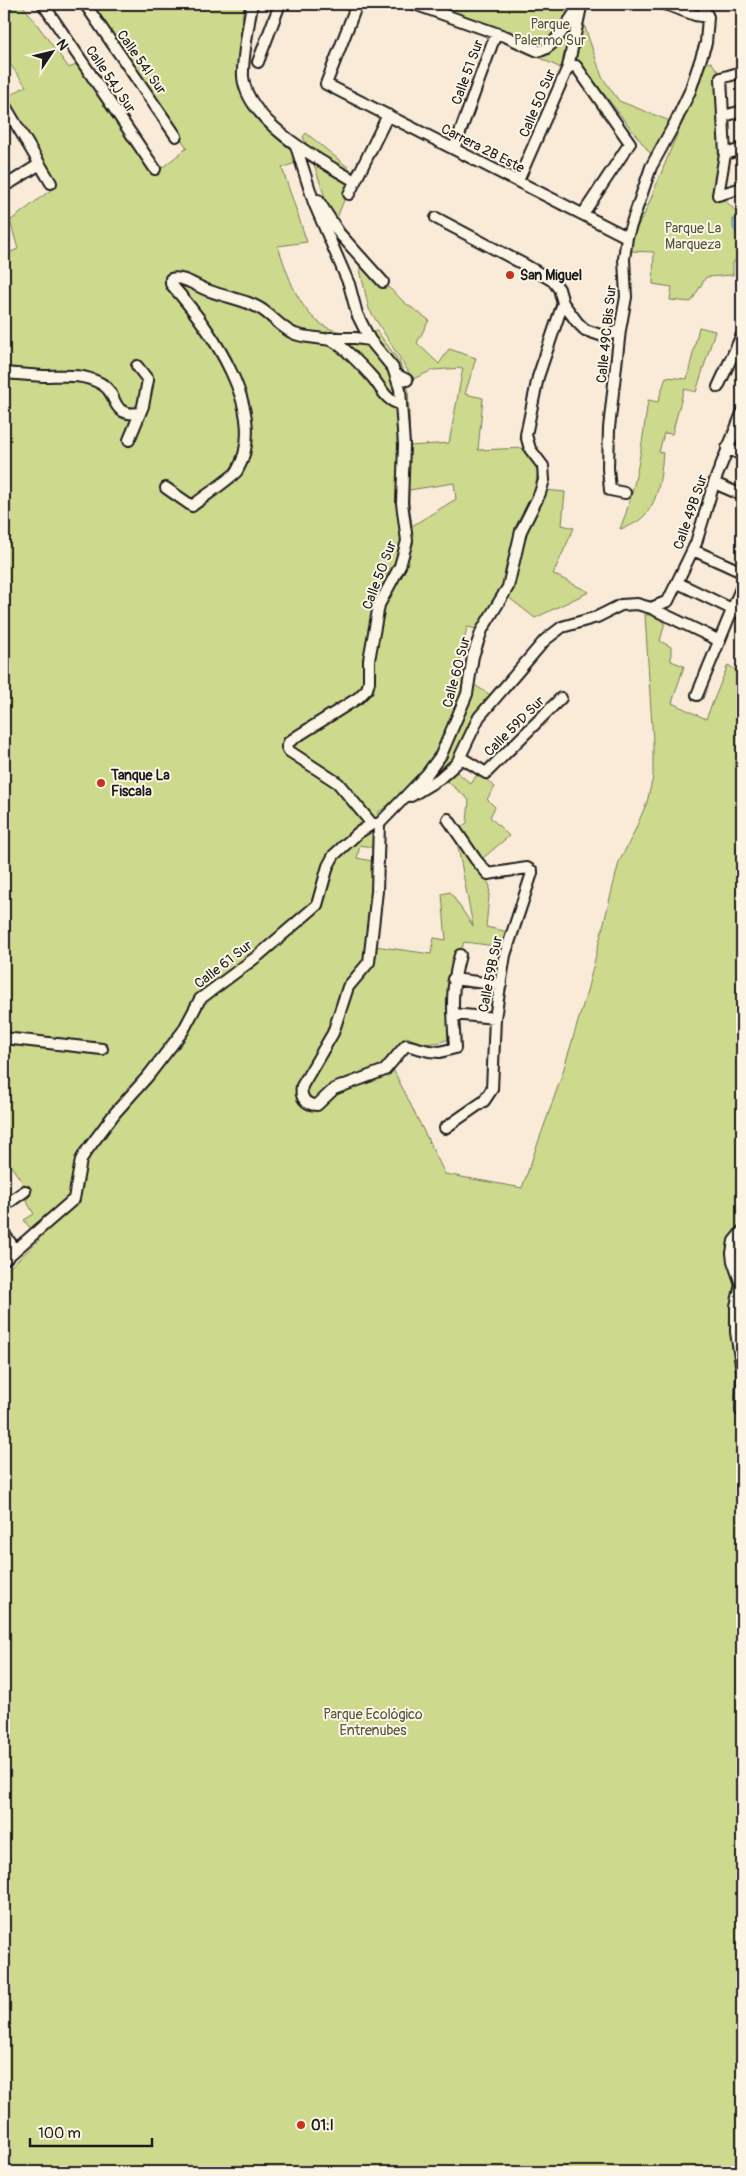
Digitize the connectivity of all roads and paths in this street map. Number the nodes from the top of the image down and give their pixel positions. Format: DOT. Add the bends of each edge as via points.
graph roads {
  1 [pos="7,4"];
  2 [pos="43,4"];
  3 [pos="85,4"];
  4 [pos="252,4"];
  5 [pos="280,4"];
  6 [pos="357,4"];
  7 [pos="414,4"];
  8 [pos="582,4"];
  9 [pos="665,4"];
  10 [pos="702,4"];
  11 [pos="4,6"];
  12 [pos="708,17"];
  13 [pos="496,33"];
  14 [pos="258,62"];
  15 [pos="568,67"];
  16 [pos="742,72"];
  17 [pos="4,104"];
  18 [pos="742,111"];
  19 [pos="388,115"];
  20 [pos="724,116"];
  21 [pos="176,136"];
  22 [pos="296,146"];
  23 [pos="454,149"];
  24 [pos="742,149"];
  25 [pos="725,154"];
  26 [pos="40,164"];
  27 [pos="155,169"];
  28 [pos="355,181"];
  29 [pos="518,181"];
  30 [pos="51,182"];
  31 [pos="10,183"];
  32 [pos="742,188"];
  33 [pos="312,190"];
  34 [pos="349,194"];
  35 [pos="583,214"];
  36 [pos="436,218"];
  37 [pos="627,237"];
  38 [pos="382,282"];
  39 [pos="563,302"];
  40 [pos="620,330"];
  41 [pos="742,335"];
  42 [pos="325,338"];
  43 [pos="370,340"];
  44 [pos="137,366"];
  45 [pos="4,373"];
  46 [pos="395,374"];
  47 [pos="406,380"];
  48 [pos="718,387"];
  49 [pos="401,404"];
  50 [pos="140,413"];
  51 [pos="742,413"];
  52 [pos="129,440"];
  53 [pos="727,448"];
  54 [pos="742,455"];
  55 [pos="714,483"];
  56 [pos="166,488"];
  57 [pos="625,493"];
  58 [pos="742,495"];
  59 [pos="693,550"];
  60 [pos="742,572"];
  61 [pos="678,583"];
  62 [pos="742,586"];
  63 [pos="651,608"];
  64 [pos="737,611"];
  65 [pos="720,641"];
  66 [pos="697,695"];
  67 [pos="561,698"];
  68 [pos="460,757"];
  69 [pos="398,804"];
  70 [pos="448,819"];
  71 [pos="375,824"];
  72 [pos="460,955"];
  73 [pos="453,979"];
  74 [pos="501,985"];
  75 [pos="453,1014"];
  76 [pos="495,1018"];
  77 [pos="4,1038"];
  78 [pos="102,1049"];
  79 [pos="445,1128"];
  80 [pos="25,1191"];
  81 [pos="4,1206"];
  82 [pos="742,1231"];
  83 [pos="4,1234"];
  84 [pos="15,1249"];
  85 [pos="4,1260"];
  86 [pos="741,1411"];
  1 -- 11 [label="street"];
  2 -- 27 [label="street, Calle 54J Sur"];
  3 -- 21 [label="street, Calle 54I Sur"];
  4 -- 22 [label="street" via="243,76 245,88 257,108"];
  5 -- 14 [label="street"];
  6 -- 19 [label="street, Carrera 2B Este" via="326,84"];
  7 -- 13 [label="street"];
  8 -- 13 [label="street" via="553,44 543,51"];
  8 -- 15 [label="street, Calle 50 Sur"];
  9 -- 12 [label="street"];
  10 -- 12 [label="street"];
  12 -- 37 [label="street, Calle 49C Bis Sur" via="706,43 690,91 650,167"];
  13 -- 23 [label="street, Calle 51 Sur"];
  15 -- 29 [label="street, Calle 50 Sur"];
  15 -- 35 [label="street" via="576,66 630,143"];
  16 -- 20 [label="street" via="721,78"];
  17 -- 26 [label="street"];
  18 -- 20 [label="street"];
  19 -- 23 [label="street, Carrera 2B Este"];
  19 -- 28 [label="street"];
  20 -- 25 [label="street"];
  22 -- 28 [label="street"];
  22 -- 33 [label="street"];
  23 -- 29 [label="street, Carrera 2B Este"];
  24 -- 25 [label="street"];
  25 -- 32 [label="street" via="718,195"];
  26 -- 30 [label="street"];
  26 -- 31 [label="street"];
  28 -- 34 [label="street"];
  29 -- 35 [label="street, Carrera 2B Este"];
  33 -- 38 [label="street" via="335,227"];
  33 -- 43 [label="street" via="314,203"];
  35 -- 37 [label="street, Carrera 2B Este"];
  36 -- 39 [label="street" via="537,271 556,285"];
  37 -- 40 [label="street, Calle 49C Bis Sur" via="624,259 626,297"];
  39 -- 40 [label="street" via="585,330 600,335"];
  39 -- 69 [label="street, Calle 60 Sur" via="538,377 526,435 530,450 543,466 544,480 540,493 521,531 508,587 482,630 473,656 467,694 450,736 427,774"];
  40 -- 57 [label="street, Calle 49C Bis Sur" via="608,468 610,490"];
  41 -- 48 [label="street"];
  42 -- 43 [label="street"];
  42 -- 49 [label="street" via="336,342 372,377 389,399"];
  42 -- 56 [label="street" via="296,334 264,310 247,302 179,278 171,279 171,284 200,319 233,375 247,416 248,432 236,472 192,506"];
  43 -- 46 [label="street"];
  44 -- 50 [label="street" via="148,380"];
  45 -- 50 [label="street" via="77,375 101,383 128,415"];
  46 -- 47 [label="street"];
  46 -- 49 [label="street, Calle 50 Sur"];
  49 -- 71 [label="street, Calle 50 Sur" via="404,445 402,502 407,547 379,605 367,689 288,744 289,751 338,784"];
  50 -- 52 [label="street"];
  51 -- 53 [label="street, Calle 49B Sur"];
  53 -- 54 [label="street"];
  53 -- 55 [label="street, Calle 49B Sur"];
  55 -- 58 [label="street"];
  55 -- 59 [label="street, Calle 49B Sur"];
  59 -- 60 [label="street"];
  59 -- 61 [label="street, Calle 49B Sur"];
  61 -- 63 [label="street, Calle 49B Sur" via="668,602"];
  61 -- 64 [label="street"];
  62 -- 64 [label="street"];
  63 -- 65 [label="street"];
  63 -- 68 [label="street" via="630,603 562,627 545,640 479,717"];
  64 -- 65 [label="street"];
  65 -- 66 [label="street"];
  67 -- 68 [label="street, Calle 59D Sur" via="486,773"];
  68 -- 69 [label="street" via="443,776"];
  69 -- 71 [label="street, Calle 60 Sur"];
  70 -- 74 [label="street, Calle 59B Sur" via="488,874 532,871 505,955"];
  71 -- 75 [label="street" via="377,891 369,962 348,987 333,1033 302,1086 302,1098 310,1104 319,1104 334,1089 385,1070 406,1045 429,1052 455,1048"];
  71 -- 84 [label="street, Calle 61 Sur" via="350,839 330,860 317,905 259,955 200,999 183,1032 85,1153 74,1199"];
  72 -- 73 [label="street"];
  73 -- 74 [label="street"];
  73 -- 75 [label="street"];
  74 -- 76 [label="street, Calle 59B Sur"];
  75 -- 76 [label="street"];
  76 -- 79 [label="street, Calle 59B Sur" via="492,1089 484,1101"];
  77 -- 78 [label="street"];
  80 -- 81 [label="street"];
  82 -- 86 [label="street" via="734,1241 732,1252 741,1284 736,1306 742,1371"];
  83 -- 84 [label="street"];
  84 -- 85 [label="street"];
}
